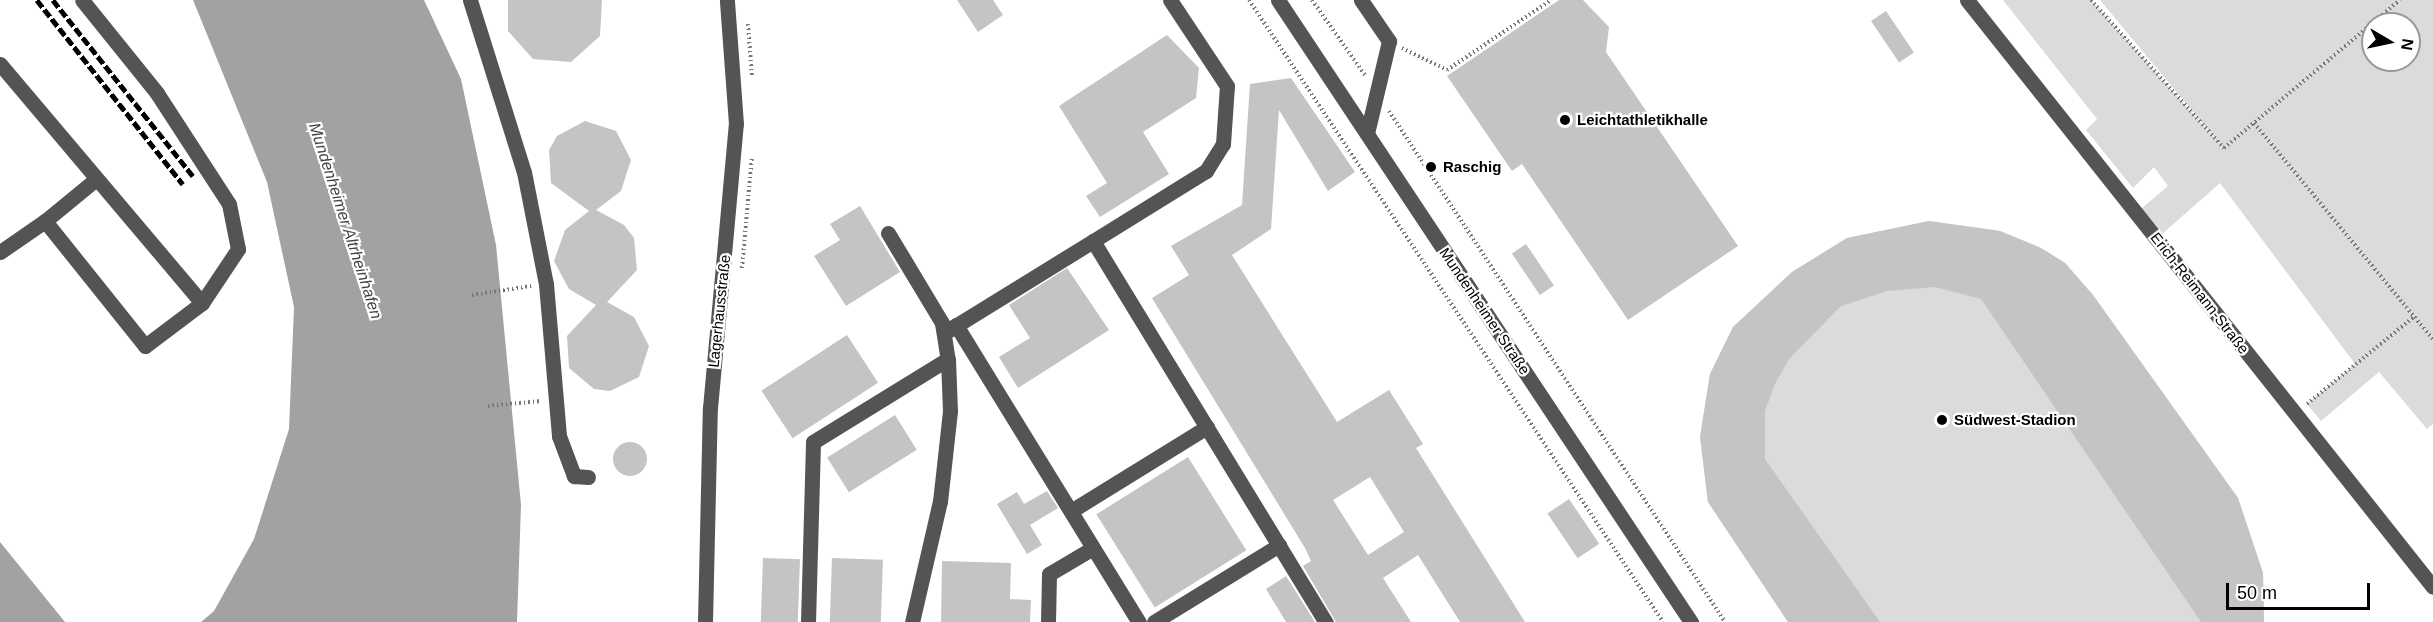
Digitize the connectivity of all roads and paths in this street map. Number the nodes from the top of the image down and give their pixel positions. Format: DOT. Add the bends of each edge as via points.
graph roads {
  1 [pos="82,0"];
  2 [pos="470,0"];
  3 [pos="727,0"];
  4 [pos="1170,0"];
  5 [pos="1249,0"];
  6 [pos="1278,0"];
  7 [pos="1312,0"];
  8 [pos="1361,0"];
  9 [pos="1551,0"];
  10 [pos="1967,0"];
  11 [pos="2091,0"];
  12 [pos="2400,0"];
  13 [pos="1417,58"];
  14 [pos="0,64"];
  15 [pos="1376,91"];
  16 [pos="2254,123"];
  17 [pos="1366,133"];
  18 [pos="95,180"];
  19 [pos="45,221"];
  20 [pos="888,233"];
  21 [pos="1093,241"];
  22 [pos="0,252"];
  23 [pos="546,284"];
  24 [pos="472,295"];
  25 [pos="202,303"];
  26 [pos="2415,316"];
  27 [pos="950,329"];
  28 [pos="2433,339"];
  29 [pos="948,359"];
  30 [pos="557,400"];
  31 [pos="2307,404"];
  32 [pos="488,406"];
  33 [pos="1207,427"];
  34 [pos="588,477"];
  35 [pos="1071,511"];
  36 [pos="1279,545"];
  37 [pos="1093,548"];
  38 [pos="2433,587"];
  39 [pos="705,622"];
  40 [pos="808,622"];
  41 [pos="912,622"];
  42 [pos="1048,622"];
  43 [pos="1139,622"];
  44 [pos="1154,622"];
  45 [pos="1326,622"];
  46 [pos="1663,622"];
  47 [pos="1691,622"];
  48 [pos="1725,622"];
  1 -- 25 [label="street" via="157,93 229,204 238,249"];
  2 -- 23 [label="street" via="522,162"];
  3 -- 39 [label="street, Lagerhausstraße" via="736,124 710,408"];
  4 -- 21 [label="street" via="1227,86 1223,144 1206,171"];
  5 -- 46 [label="path"];
  6 -- 17 [label="street, Mundenheimer Straße"];
  7 -- 15 [label="path"];
  8 -- 15 [label="street" via="1389,40"];
  9 -- 13 [label="path" via="1447,70"];
  10 -- 38 [label="street, Erich-Reimann-Straße"];
  11 -- 16 [label="path" via="2224,148"];
  12 -- 16 [label="path"];
  14 -- 18 [label="street"];
  15 -- 17 [label="street"];
  15 -- 48 [label="path"];
  16 -- 26 [label="path"];
  17 -- 47 [label="street, Mundenheimer Straße"];
  18 -- 19 [label="street"];
  18 -- 25 [label="street"];
  19 -- 22 [label="street"];
  19 -- 25 [label="street" via="145,346"];
  20 -- 27 [label="street"];
  21 -- 27 [label="street"];
  21 -- 33 [label="street"];
  23 -- 24 [label="path"];
  23 -- 30 [label="street"];
  26 -- 28 [label="path"];
  26 -- 31 [label="path"];
  27 -- 29 [label="street"];
  27 -- 35 [label="street"];
  29 -- 40 [label="street" via="813,442"];
  29 -- 41 [label="street" via="950,411 940,501"];
  30 -- 32 [label="path"];
  30 -- 34 [label="street" via="559,436 574,476"];
  33 -- 35 [label="street"];
  33 -- 36 [label="street"];
  35 -- 37 [label="street"];
  36 -- 44 [label="street"];
  36 -- 45 [label="street"];
  37 -- 42 [label="street" via="1050,574"];
  37 -- 43 [label="street"];
}
